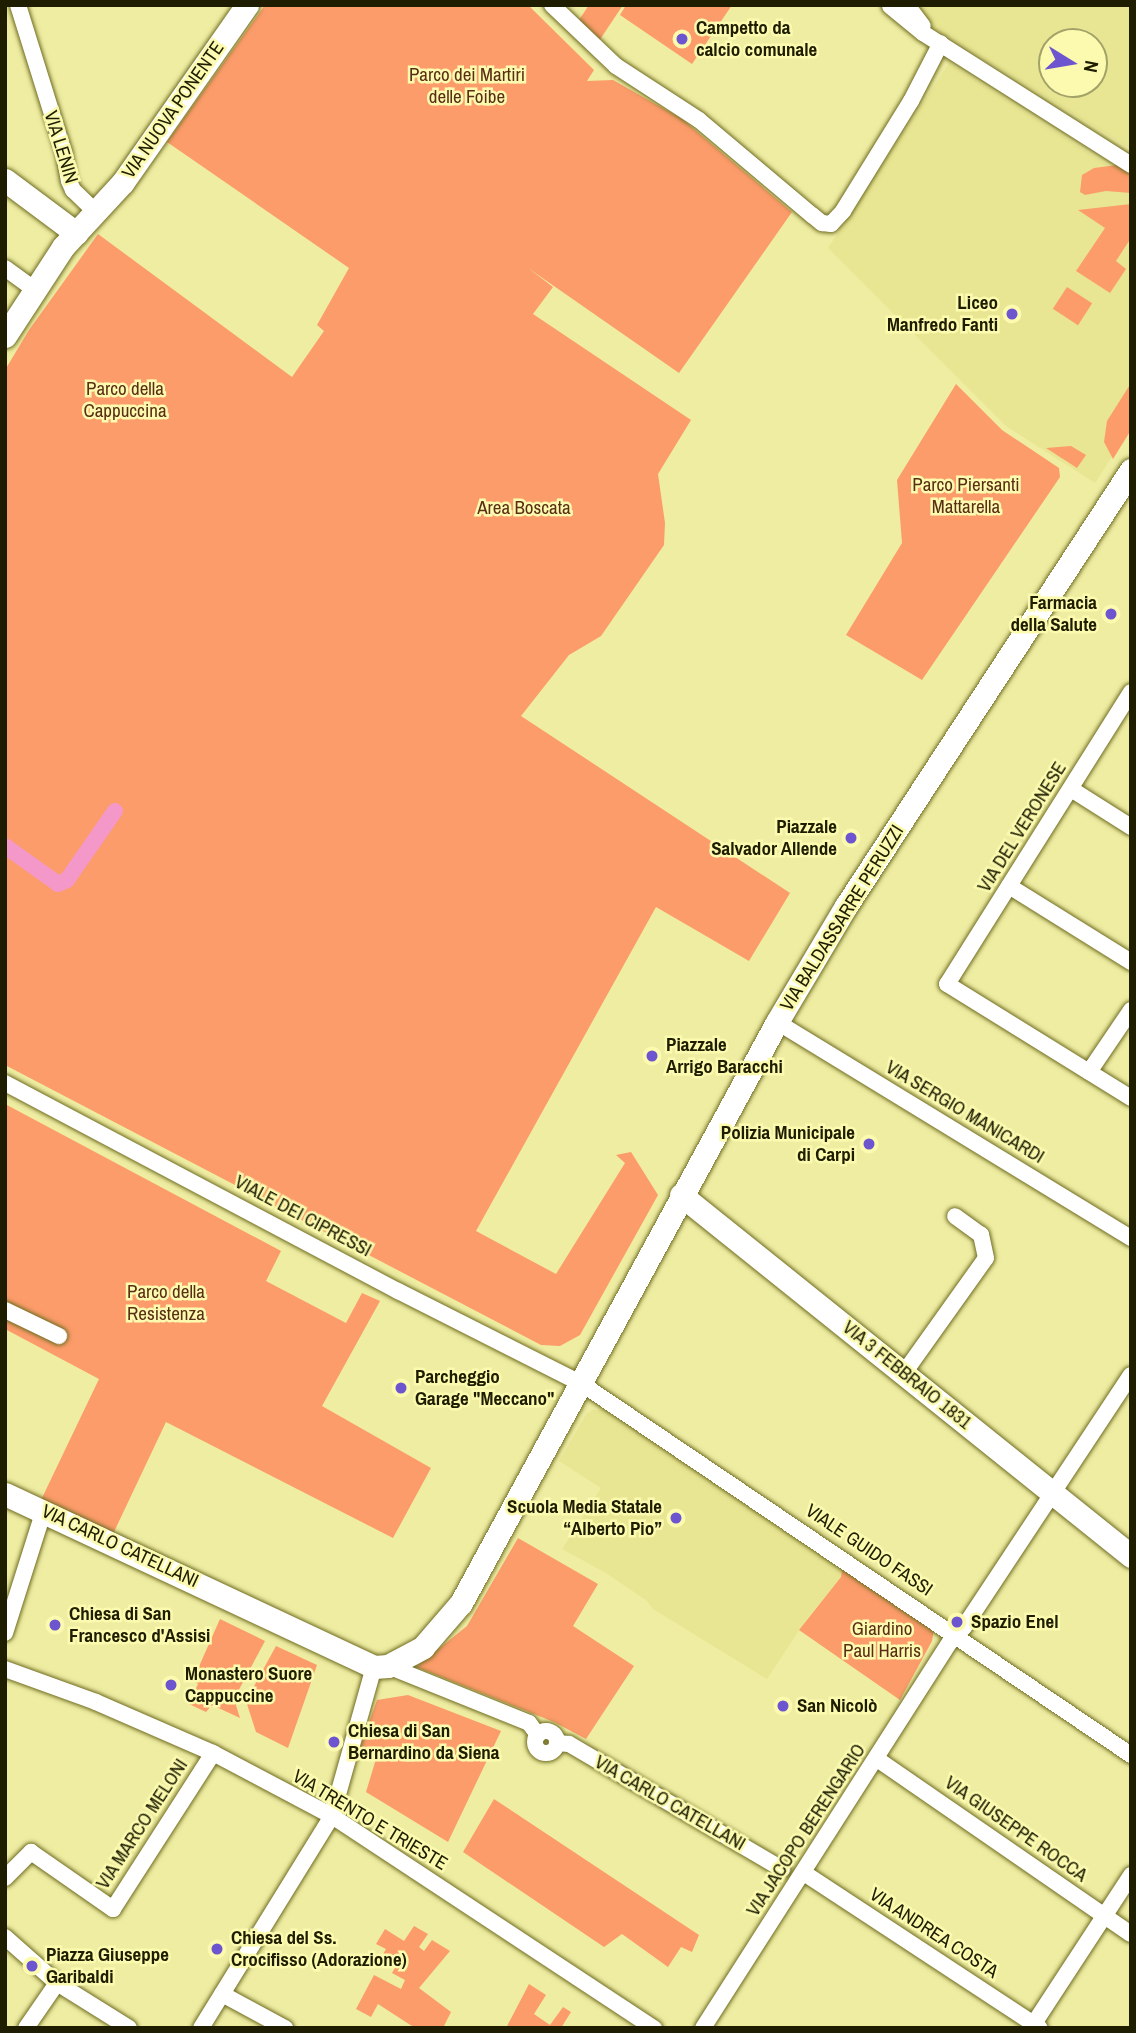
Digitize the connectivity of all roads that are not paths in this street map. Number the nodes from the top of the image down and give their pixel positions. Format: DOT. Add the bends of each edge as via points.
graph roads {
  1 [pos="18,5"];
  2 [pos="247,5"];
  3 [pos="552,5"];
  4 [pos="899,5"];
  5 [pos="907,5"];
  6 [pos="889,6"];
  7 [pos="937,41"];
  8 [pos="1131,165"];
  9 [pos="5,180"];
  10 [pos="97,213"];
  11 [pos="76,233"];
  12 [pos="5,268"];
  13 [pos="35,290"];
  14 [pos="5,336"];
  15 [pos="1131,470"];
  16 [pos="1131,692"];
  17 [pos="1071,789"];
  18 [pos="1131,827"];
  19 [pos="1009,886"];
  20 [pos="1131,962"];
  21 [pos="1131,1010"];
  22 [pos="777,1022"];
  23 [pos="1090,1072"];
  24 [pos="5,1083"];
  25 [pos="1131,1098"];
  26 [pos="681,1195"];
  27 [pos="955,1216"];
  28 [pos="1131,1238"];
  29 [pos="5,1310"];
  30 [pos="59,1336"];
  31 [pos="904,1373"];
  32 [pos="1131,1376"];
  33 [pos="582,1384"];
  34 [pos="1054,1492"];
  35 [pos="5,1494"];
  36 [pos="44,1510"];
  37 [pos="1131,1556"];
  38 [pos="5,1633"];
  39 [pos="957,1635"];
  40 [pos="381,1667"];
  41 [pos="5,1669"];
  42 [pos="213,1753"];
  43 [pos="1131,1755"];
  44 [pos="877,1759"];
  45 [pos="332,1816"];
  46 [pos="795,1874"];
  47 [pos="1131,1875"];
  48 [pos="5,1878"];
  49 [pos="1104,1916"];
  50 [pos="1131,1934"];
  51 [pos="5,1937"];
  52 [pos="57,1983"];
  53 [pos="222,1994"];
  54 [pos="1035,2026"];
  55 [pos="26,2028"];
  56 [pos="130,2028"];
  57 [pos="201,2028"];
  58 [pos="285,2028"];
  59 [pos="654,2028"];
  60 [pos="703,2028"];
  1 -- 10 [label="street, VIA LENIN" via="69,180"];
  2 -- 10 [label="street, VIA NUOVA PONENTE"];
  3 -- 7 [label="street" via="616,66 699,120 822,223 831,224 843,212 911,101"];
  4 -- 6 [label="street"];
  5 -- 7 [label="street"];
  6 -- 7 [label="street"];
  7 -- 8 [label="street"];
  9 -- 11 [label="street"];
  10 -- 11 [label="street"];
  11 -- 13 [label="street"];
  12 -- 13 [label="street"];
  13 -- 14 [label="street"];
  15 -- 22 [label="street, VIA BALDASSARRE PERUZZI" via="846,906"];
  16 -- 17 [label="street, VIA DEL VERONESE"];
  17 -- 18 [label="street"];
  17 -- 19 [label="street, VIA DEL VERONESE"];
  19 -- 20 [label="street"];
  19 -- 23 [label="street, VIA DEL VERONESE" via="947,984"];
  21 -- 23 [label="street"];
  22 -- 26 [label="street, VIA BALDASSARRE PERUZZI"];
  22 -- 28 [label="street, VIA SERGIO MANICARDI"];
  23 -- 25 [label="street"];
  24 -- 33 [label="street, VIALE DEI CIPRESSI"];
  26 -- 31 [label="street, VIA 3 FEBBRAIO 1831"];
  26 -- 33 [label="street, VIA BALDASSARRE PERUZZI"];
  27 -- 31 [label="street" via="981,1235 985,1258"];
  29 -- 30 [label="street"];
  31 -- 34 [label="street, VIA 3 FEBBRAIO 1831"];
  32 -- 34 [label="street, VIA JACOPO BERENGARIO"];
  33 -- 39 [label="street, VIALE GUIDO FASSI"];
  33 -- 40 [label="street" via="461,1603 423,1647"];
  34 -- 37 [label="street, VIA 3 FEBBRAIO 1831"];
  34 -- 39 [label="street, VIA JACOPO BERENGARIO"];
  35 -- 36 [label="street, VIA CARLO CATELLANI"];
  36 -- 38 [label="street"];
  36 -- 40 [label="street, VIA CARLO CATELLANI"];
  39 -- 43 [label="street, VIALE GUIDO FASSI"];
  39 -- 44 [label="street, VIA JACOPO BERENGARIO"];
  40 -- 45 [label="street"];
  40 -- 46 [label="street, VIA CARLO CATELLANI" via="528,1723 538,1735 551,1732 557,1743 569,1744"];
  41 -- 42 [label="street, VIA TRENTO E TRIESTE"];
  42 -- 45 [label="street, VIA TRENTO E TRIESTE"];
  42 -- 48 [label="street, VIA MARCO MELONI" via="113,1909 31,1852"];
  44 -- 46 [label="street, VIA JACOPO BERENGARIO"];
  44 -- 49 [label="street, VIA GIUSEPPE ROCCA"];
  45 -- 53 [label="street"];
  45 -- 59 [label="street, VIA TRENTO E TRIESTE"];
  46 -- 54 [label="street, VIA ANDREA COSTA"];
  46 -- 60 [label="street, VIA JACOPO BERENGARIO"];
  47 -- 49 [label="street"];
  49 -- 50 [label="street, VIA GIUSEPPE ROCCA"];
  49 -- 54 [label="street"];
  51 -- 52 [label="street"];
  52 -- 55 [label="street"];
  52 -- 56 [label="street"];
  53 -- 57 [label="street"];
  53 -- 58 [label="street"];
}
